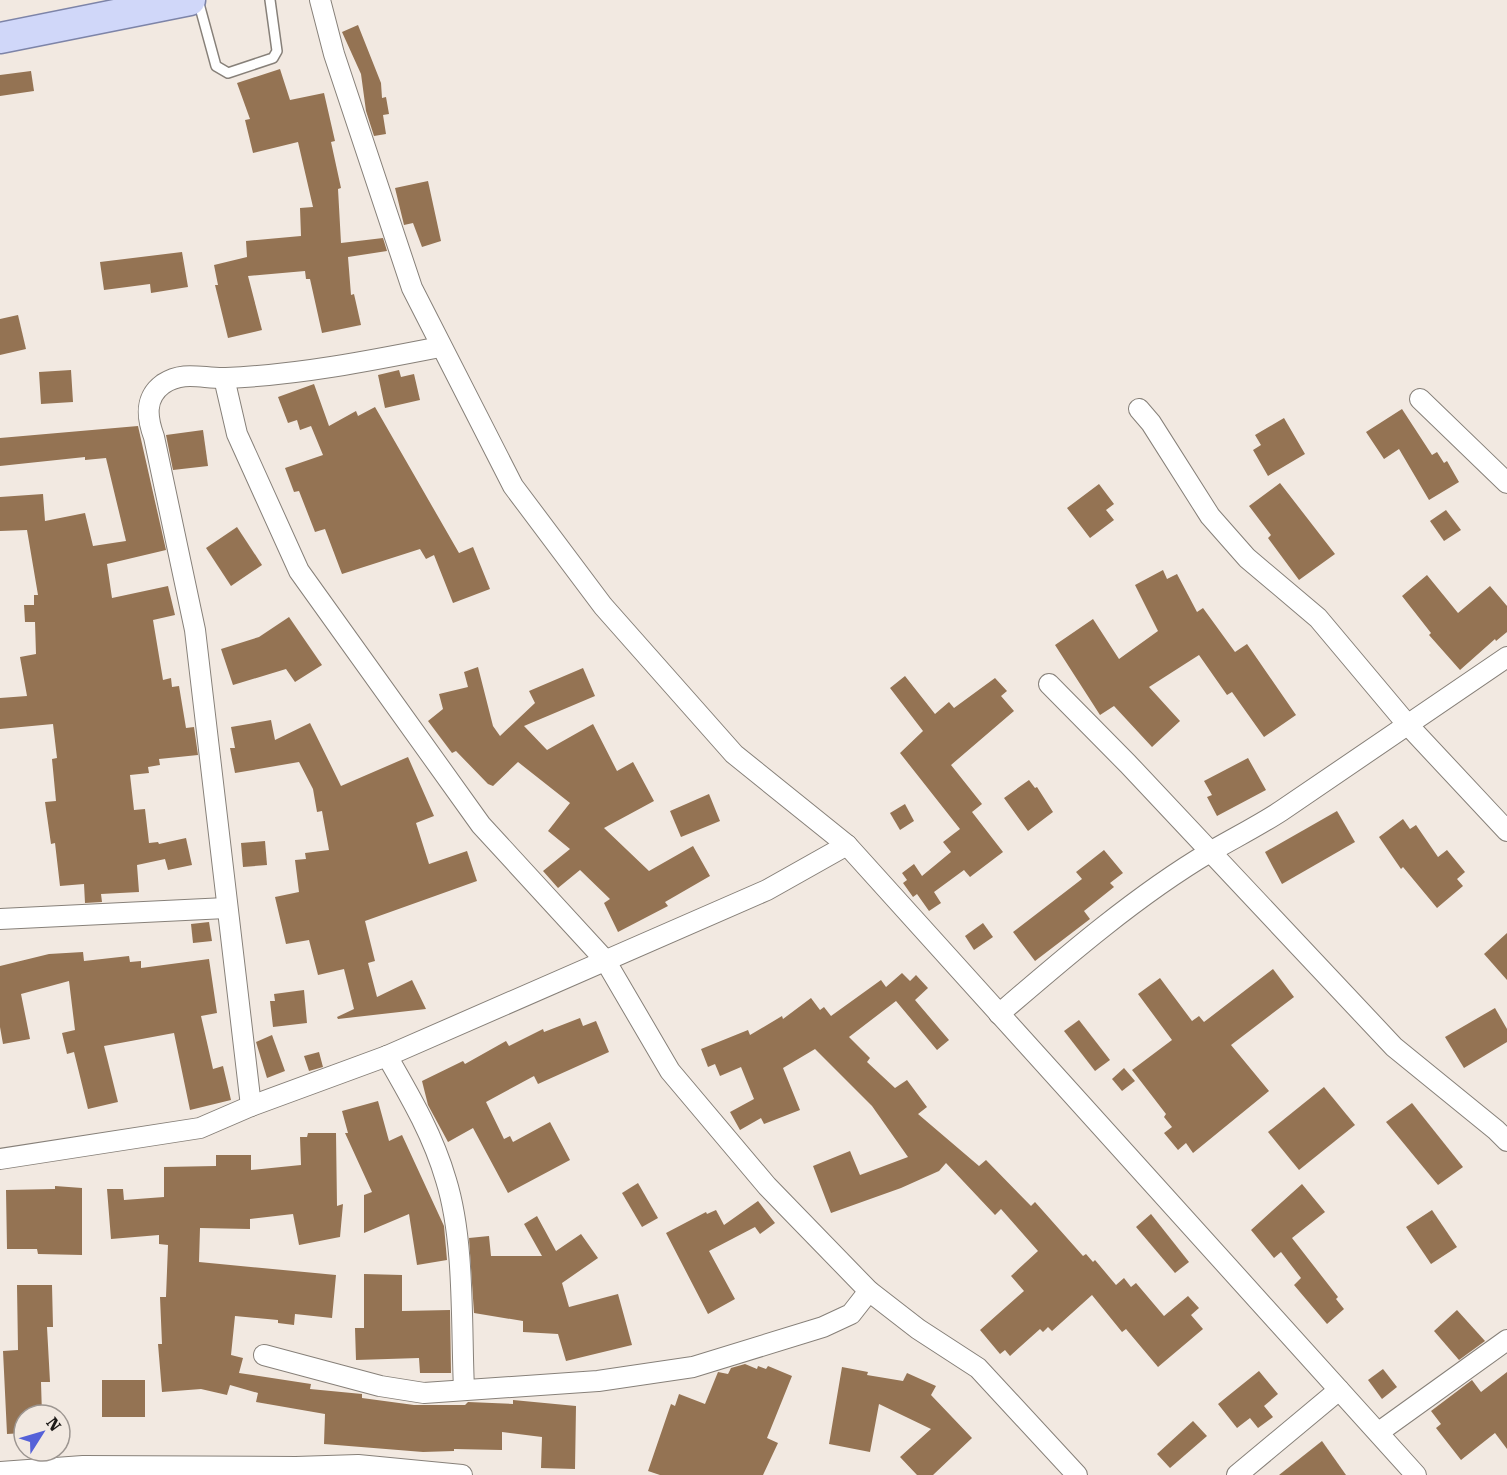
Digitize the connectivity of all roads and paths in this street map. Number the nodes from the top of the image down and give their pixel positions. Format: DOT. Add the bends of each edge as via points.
graph roads {
  1 [pos="190,0"];
  2 [pos="198,0"];
  3 [pos="270,0"];
  4 [pos="320,0"];
  5 [pos="0,38"];
  6 [pos="440,347"];
  7 [pos="224,378"];
  8 [pos="1420,399"];
  9 [pos="1139,409"];
  10 [pos="1507,483"];
  11 [pos="1507,657"];
  12 [pos="1048,684"];
  13 [pos="1407,724"];
  14 [pos="1507,831"];
  15 [pos="847,845"];
  16 [pos="1210,852"];
  17 [pos="226,908"];
  18 [pos="0,919"];
  19 [pos="605,960"];
  20 [pos="999,1014"];
  21 [pos="387,1056"];
  22 [pos="251,1106"];
  23 [pos="1507,1141"];
  24 [pos="0,1159"];
  25 [pos="869,1291"];
  26 [pos="1507,1340"];
  27 [pos="264,1355"];
  28 [pos="464,1389"];
  29 [pos="1340,1390"];
  30 [pos="1379,1432"];
  31 [pos="0,1472"];
  32 [pos="462,1475"];
  33 [pos="1077,1475"];
  34 [pos="1237,1475"];
  35 [pos="1416,1475"];
  1 -- 5 [label="main road"];
  2 -- 3 [label="lane" via="216,66 228,73 273,58 277,51"];
  4 -- 6 [label="street" via="394,236 412,288"];
  6 -- 7 [label="street" via="340,367"];
  6 -- 15 [label="street" via="513,486 603,606 734,754"];
  7 -- 17 [label="street" via="188,374 165,382 153,393 147,417 195,630"];
  7 -- 19 [label="street" via="237,434 299,570 481,825"];
  8 -- 10 [label="street"];
  9 -- 13 [label="street" via="1209,516 1247,558 1318,618"];
  11 -- 13 [label="street"];
  12 -- 16 [label="street"];
  13 -- 14 [label="street"];
  13 -- 16 [label="street" via="1281,811"];
  15 -- 19 [label="street" via="767,890"];
  15 -- 20 [label="street"];
  16 -- 20 [label="street" via="1061,960"];
  16 -- 23 [label="street" via="1394,1047"];
  17 -- 18 [label="street"];
  17 -- 22 [label="street"];
  19 -- 21 [label="street"];
  19 -- 25 [label="street" via="670,1071 767,1186"];
  20 -- 29 [label="street"];
  21 -- 22 [label="street"];
  21 -- 28 [label="street" via="420,1113 447,1180 455,1224"];
  22 -- 24 [label="street" via="200,1128"];
  25 -- 28 [label="street" via="851,1314 823,1327 693,1367 598,1381"];
  25 -- 33 [label="street" via="978,1368"];
  26 -- 30 [label="street"];
  27 -- 28 [label="street" via="380,1386 424,1393"];
  29 -- 30 [label="street"];
  29 -- 34 [label="street"];
  30 -- 35 [label="street"];
  31 -- 32 [label="street" via="83,1466 358,1464"];
}
